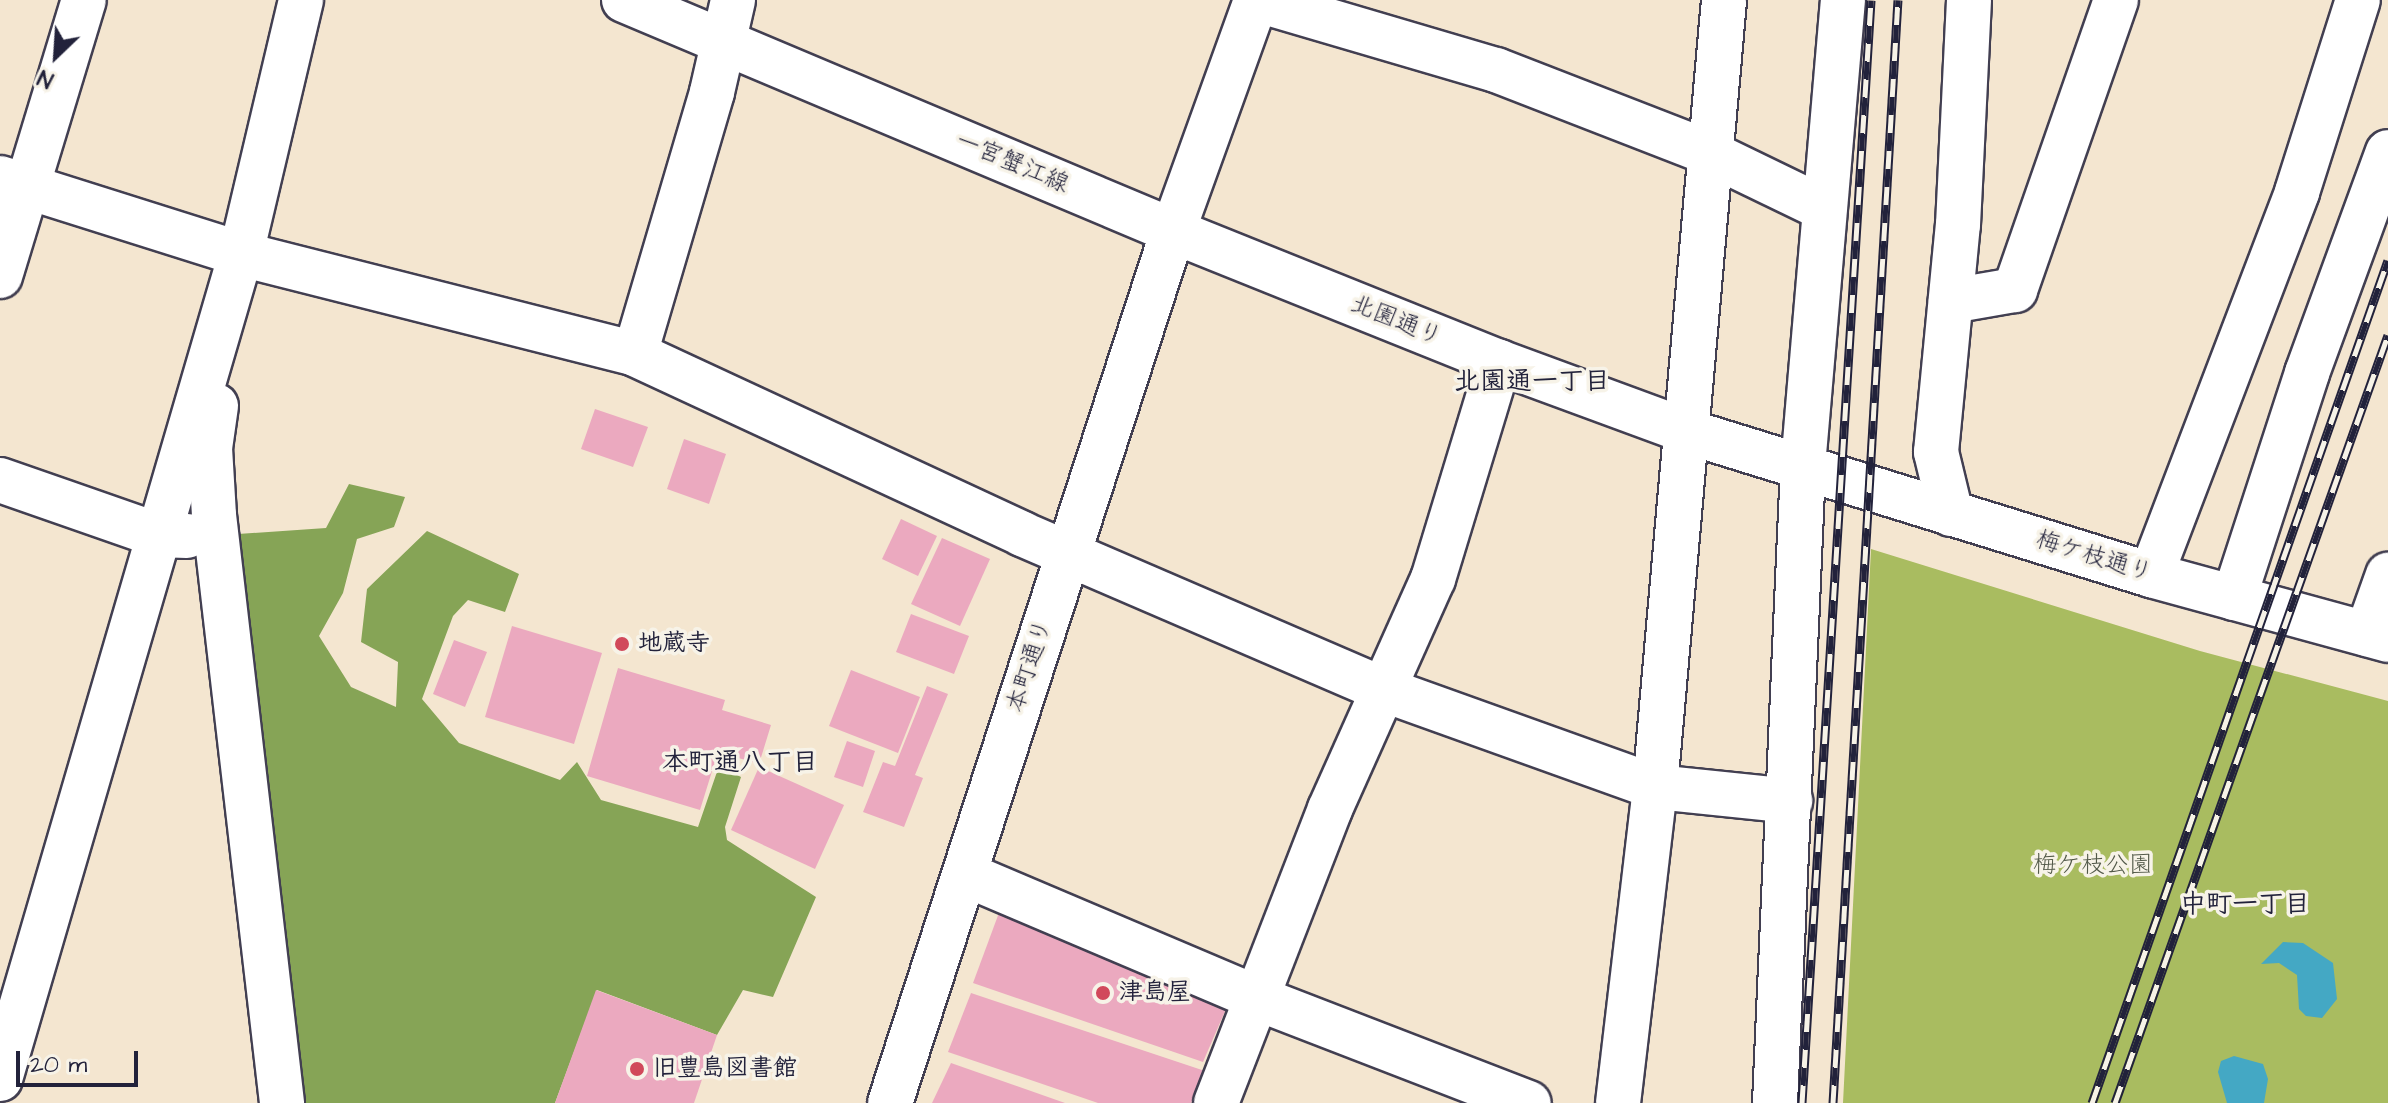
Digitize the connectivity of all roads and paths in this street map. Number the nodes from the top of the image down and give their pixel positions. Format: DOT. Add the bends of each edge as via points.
graph roads {
  1 [pos="84,0"];
  2 [pos="301,0"];
  3 [pos="624,0"];
  4 [pos="1257,0"];
  5 [pos="1724,0"];
  6 [pos="1843,0"];
  7 [pos="1969,0"];
  8 [pos="2116,0"];
  9 [pos="2358,0"];
  10 [pos="727,20"];
  11 [pos="1707,152"];
  12 [pos="2388,152"];
  13 [pos="14,182"];
  14 [pos="1823,208"];
  15 [pos="1173,231"];
  16 [pos="241,254"];
  17 [pos="0,276"];
  18 [pos="1951,301"];
  19 [pos="635,354"];
  20 [pos="1499,362"];
  21 [pos="1689,432"];
  22 [pos="1803,466"];
  23 [pos="0,480"];
  24 [pos="1951,514"];
  25 [pos="158,535"];
  26 [pos="218,538"];
  27 [pos="1067,553"];
  28 [pos="2151,575"];
  29 [pos="2388,575"];
  30 [pos="2234,598"];
  31 [pos="2378,637"];
  32 [pos="1382,689"];
  33 [pos="1655,787"];
  34 [pos="1790,801"];
  35 [pos="965,874"];
  36 [pos="1259,999"];
  37 [pos="0,1079"];
  38 [pos="282,1103"];
  39 [pos="890,1103"];
  40 [pos="1216,1103"];
  41 [pos="1529,1103"];
  42 [pos="1618,1103"];
  43 [pos="1775,1103"];
  1 -- 13 [label="street"];
  2 -- 16 [label="street"];
  3 -- 10 [label="street, 一宮蟹江線"];
  4 -- 11 [label="street" via="1496,70"];
  4 -- 15 [label="street"];
  5 -- 11 [label="street"];
  6 -- 14 [label="street"];
  7 -- 18 [label="street"];
  8 -- 18 [label="street" via="2015,290"];
  9 -- 28 [label="street" via="2297,192"];
  10 -- 15 [label="street, 一宮蟹江線"];
  10 -- 19 [label="street" via="712,92"];
  11 -- 14 [label="street"];
  11 -- 21 [label="street"];
  12 -- 30 [label="street" via="2307,373"];
  13 -- 16 [label="street"];
  13 -- 17 [label="street"];
  14 -- 22 [label="street"];
  15 -- 20 [label="street, 北園通り"];
  15 -- 27 [label="street, 本町通り"];
  16 -- 19 [label="street"];
  16 -- 25 [label="street"];
  16 -- 26 [label="street" via="210,448"];
  18 -- 24 [label="street" via="1936,452"];
  19 -- 27 [label="street"];
  20 -- 21 [label="street, 北園通り"];
  20 -- 32 [label="street" via="1433,579"];
  21 -- 22 [label="street, 北園通り"];
  21 -- 33 [label="street"];
  22 -- 24 [label="street, 梅ケ枝通り"];
  22 -- 34 [label="street"];
  23 -- 25 [label="street"];
  24 -- 28 [label="street, 梅ケ枝通り"];
  25 -- 26 [label="street"];
  25 -- 37 [label="street"];
  26 -- 38 [label="street"];
  27 -- 32 [label="street"];
  27 -- 35 [label="street, 本町通り"];
  28 -- 30 [label="street, 梅ケ枝通り"];
  29 -- 31 [label="street"];
  30 -- 31 [label="street, 梅ケ枝通り"];
  32 -- 33 [label="street"];
  32 -- 36 [label="street"];
  33 -- 34 [label="street"];
  33 -- 42 [label="street"];
  34 -- 43 [label="street"];
  35 -- 36 [label="street"];
  35 -- 39 [label="street, 本町通り"];
  36 -- 40 [label="street"];
  36 -- 41 [label="street"];
}
